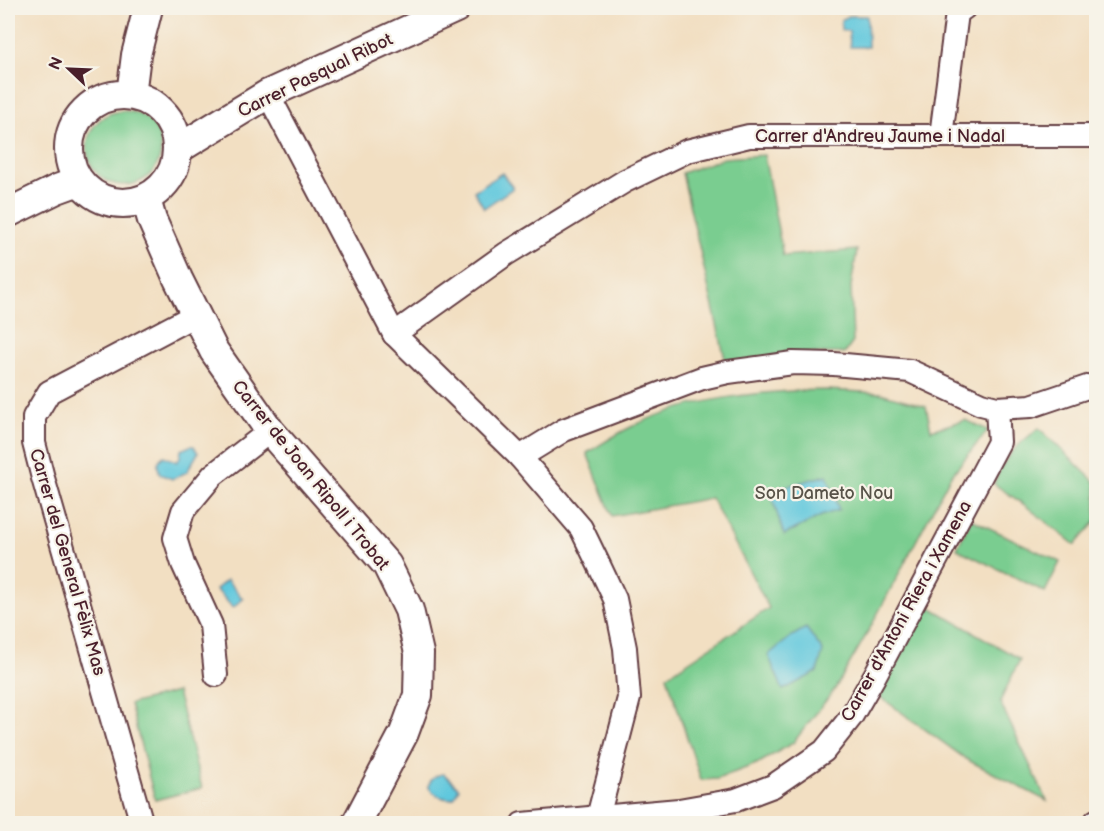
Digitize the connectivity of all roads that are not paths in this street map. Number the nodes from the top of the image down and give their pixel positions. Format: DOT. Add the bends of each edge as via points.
graph roads {
  1 [pos="148,8"];
  2 [pos="456,8"];
  3 [pos="964,8"];
  4 [pos="268,94"];
  5 [pos="131,95"];
  6 [pos="941,136"];
  7 [pos="1096,136"];
  8 [pos="178,148"];
  9 [pos="79,182"];
  10 [pos="146,199"];
  11 [pos="8,213"];
  12 [pos="195,315"];
  13 [pos="394,334"];
  14 [pos="1096,384"];
  15 [pos="997,408"];
  16 [pos="270,431"];
  17 [pos="520,457"];
  18 [pos="216,675"];
  19 [pos="598,817"];
  20 [pos="142,824"];
  21 [pos="356,824"];
  22 [pos="522,824"];
  1 -- 5 [label="street"];
  2 -- 4 [label="street, Carrer Pasqual Ribot"];
  3 -- 6 [label="street" via="957,13"];
  4 -- 8 [label="street, Carrer Pasqual Ribot"];
  4 -- 13 [label="street"];
  5 -- 8 [label="street" via="145,99 164,113"];
  5 -- 9 [label="street" via="96,102 72,129 71,165"];
  6 -- 7 [label="street, Carrer d'Andreu Jaume i Nadal"];
  6 -- 13 [label="street, Carrer d'Andreu Jaume i Nadal" via="749,136 687,151 626,181 506,254"];
  8 -- 10 [label="street" via="169,179"];
  9 -- 10 [label="street" via="92,195 109,202 128,204"];
  9 -- 11 [label="street"];
  10 -- 12 [label="street, Carrer de Joan Ripoll i Trobat"];
  12 -- 16 [label="street, Carrer de Joan Ripoll i Trobat" via="214,351"];
  12 -- 20 [label="street, Carrer del General Fèlix Mas" via="49,392 34,417 34,442 43,478"];
  13 -- 17 [label="street"];
  14 -- 15 [label="street" via="1031,406"];
  15 -- 17 [label="street" via="910,371 793,363 702,378 564,430"];
  15 -- 19 [label="street, Carrer d'Antoni Riera i Xamena" via="999,442 874,677 851,717 824,751 773,786 736,800"];
  16 -- 18 [label="street" via="213,475 183,511 175,538 211,625"];
  16 -- 21 [label="street, Carrer de Joan Ripoll i Trobat" via="387,565 409,610 419,653 418,695 404,733"];
  17 -- 19 [label="street" via="581,528 615,600 629,698"];
  19 -- 22 [label="street, Carrer d'Antoni Riera i Xamena"];
}
